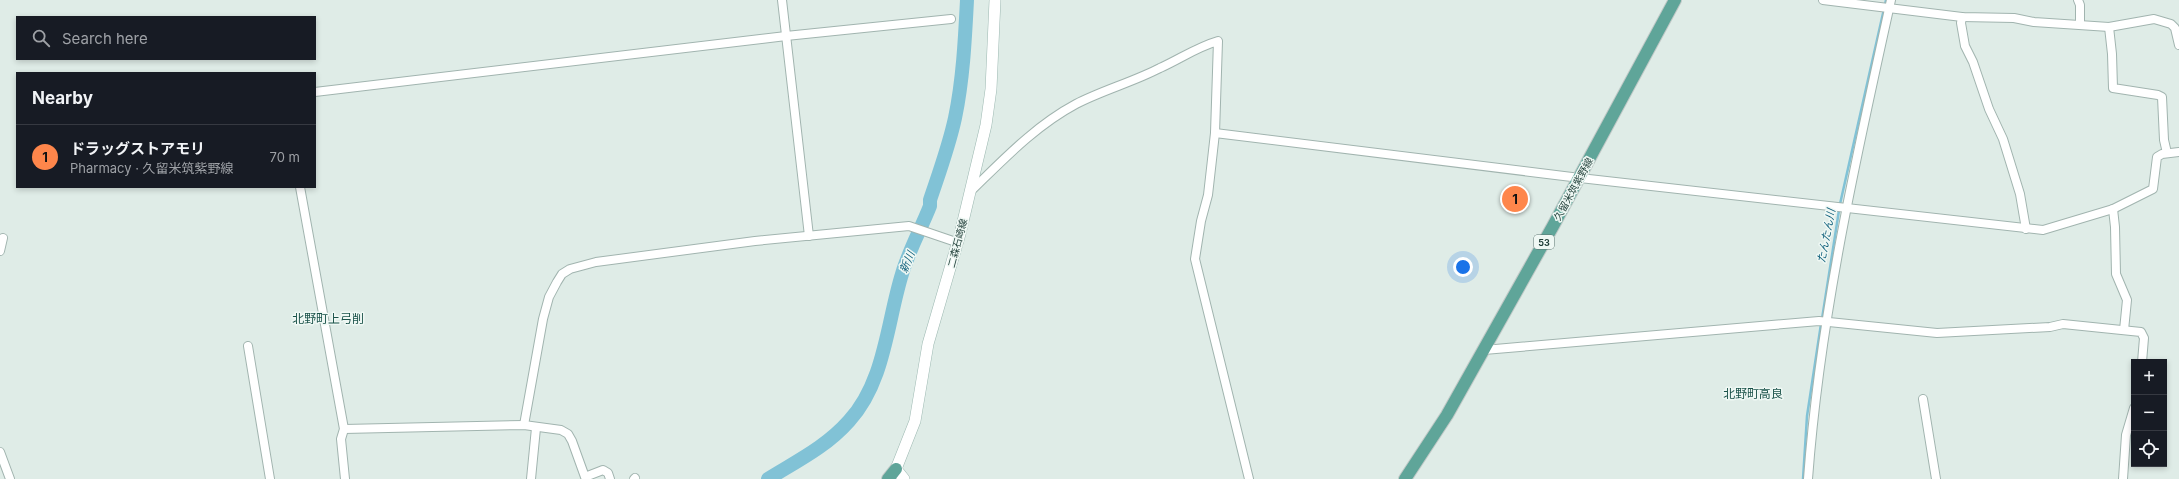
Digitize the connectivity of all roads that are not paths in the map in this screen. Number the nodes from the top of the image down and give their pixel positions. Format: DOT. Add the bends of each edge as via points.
graph roads {
  1 [pos="782,0"];
  2 [pos="995,0"];
  3 [pos="1676,0"];
  4 [pos="1824,0"];
  5 [pos="2078,0"];
  6 [pos="1888,5"];
  7 [pos="1962,16"];
  8 [pos="951,19"];
  9 [pos="2080,24"];
  10 [pos="2109,27"];
  11 [pos="786,36"];
  12 [pos="2179,45"];
  13 [pos="316,92"];
  14 [pos="1215,133"];
  15 [pos="2179,152"];
  16 [pos="2167,153"];
  17 [pos="1580,178"];
  18 [pos="300,188"];
  19 [pos="969,193"];
  20 [pos="1841,208"];
  21 [pos="2113,209"];
  22 [pos="2026,229"];
  23 [pos="809,236"];
  24 [pos="3,238"];
  25 [pos="956,242"];
  26 [pos="0,251"];
  27 [pos="1823,321"];
  28 [pos="2124,330"];
  29 [pos="248,346"];
  30 [pos="1484,350"];
  31 [pos="2142,359"];
  32 [pos="1923,399"];
  33 [pos="2131,418"];
  34 [pos="524,425"];
  35 [pos="536,428"];
  36 [pos="344,429"];
  37 [pos="0,452"];
  38 [pos="895,474"];
  39 [pos="10,479"];
  40 [pos="270,479"];
  41 [pos="344,479"];
  42 [pos="531,479"];
  43 [pos="610,479"];
  44 [pos="888,479"];
  45 [pos="904,479"];
  46 [pos="1249,479"];
  47 [pos="1405,479"];
  48 [pos="1808,479"];
  49 [pos="1936,479"];
  50 [pos="2123,479"];
  1 -- 11 [label="street"];
  2 -- 19 [label="main road, 二森石崎線" via="989,107"];
  3 -- 17 [label="main road, 久留米筑紫野線 / 53"];
  4 -- 6 [label="street"];
  5 -- 9 [label="street"];
  6 -- 7 [label="street"];
  6 -- 20 [label="street"];
  7 -- 9 [label="street"];
  7 -- 22 [label="street" via="1965,46 2003,139 2020,194"];
  8 -- 11 [label="street"];
  9 -- 10 [label="street"];
  10 -- 12 [label="street" via="2154,19 2171,24 2175,28"];
  10 -- 16 [label="street" via="2113,88 2158,94 2162,97"];
  11 -- 13 [label="street"];
  11 -- 23 [label="street"];
  14 -- 17 [label="street"];
  14 -- 19 [label="street" via="1218,41 1077,104 1048,121 1020,143"];
  14 -- 46 [label="street" via="1208,195 1201,221 1196,259"];
  15 -- 16 [label="street"];
  16 -- 21 [label="street" via="2157,157 2153,189"];
  17 -- 20 [label="street"];
  17 -- 30 [label="main road, 久留米筑紫野線 / 53"];
  18 -- 36 [label="street"];
  19 -- 25 [label="main road, 二森石崎線"];
  20 -- 22 [label="street"];
  20 -- 27 [label="street"];
  21 -- 22 [label="street" via="2044,230"];
  21 -- 28 [label="street" via="2116,227 2116,274 2126,300"];
  23 -- 25 [label="street" via="909,226"];
  23 -- 34 [label="street" via="596,262 562,274 549,297 543,319"];
  24 -- 26 [label="street"];
  25 -- 38 [label="main road, 二森石崎線" via="928,344 915,421"];
  27 -- 28 [label="street" via="1936,332 2050,327 2063,324"];
  27 -- 30 [label="street"];
  27 -- 48 [label="street"];
  28 -- 31 [label="street" via="2141,332 2144,338"];
  29 -- 40 [label="street"];
  30 -- 47 [label="main road, 久留米筑紫野線 / 53" via="1447,415"];
  32 -- 49 [label="street"];
  33 -- 50 [label="street" via="2126,434"];
  34 -- 35 [label="street"];
  34 -- 36 [label="street"];
  35 -- 42 [label="street"];
  35 -- 43 [label="street" via="561,430 568,434 585,477 603,470 608,473"];
  36 -- 41 [label="street" via="341,439"];
  37 -- 39 [label="street"];
  38 -- 44 [label="main road"];
  38 -- 45 [label="main road"];
}
